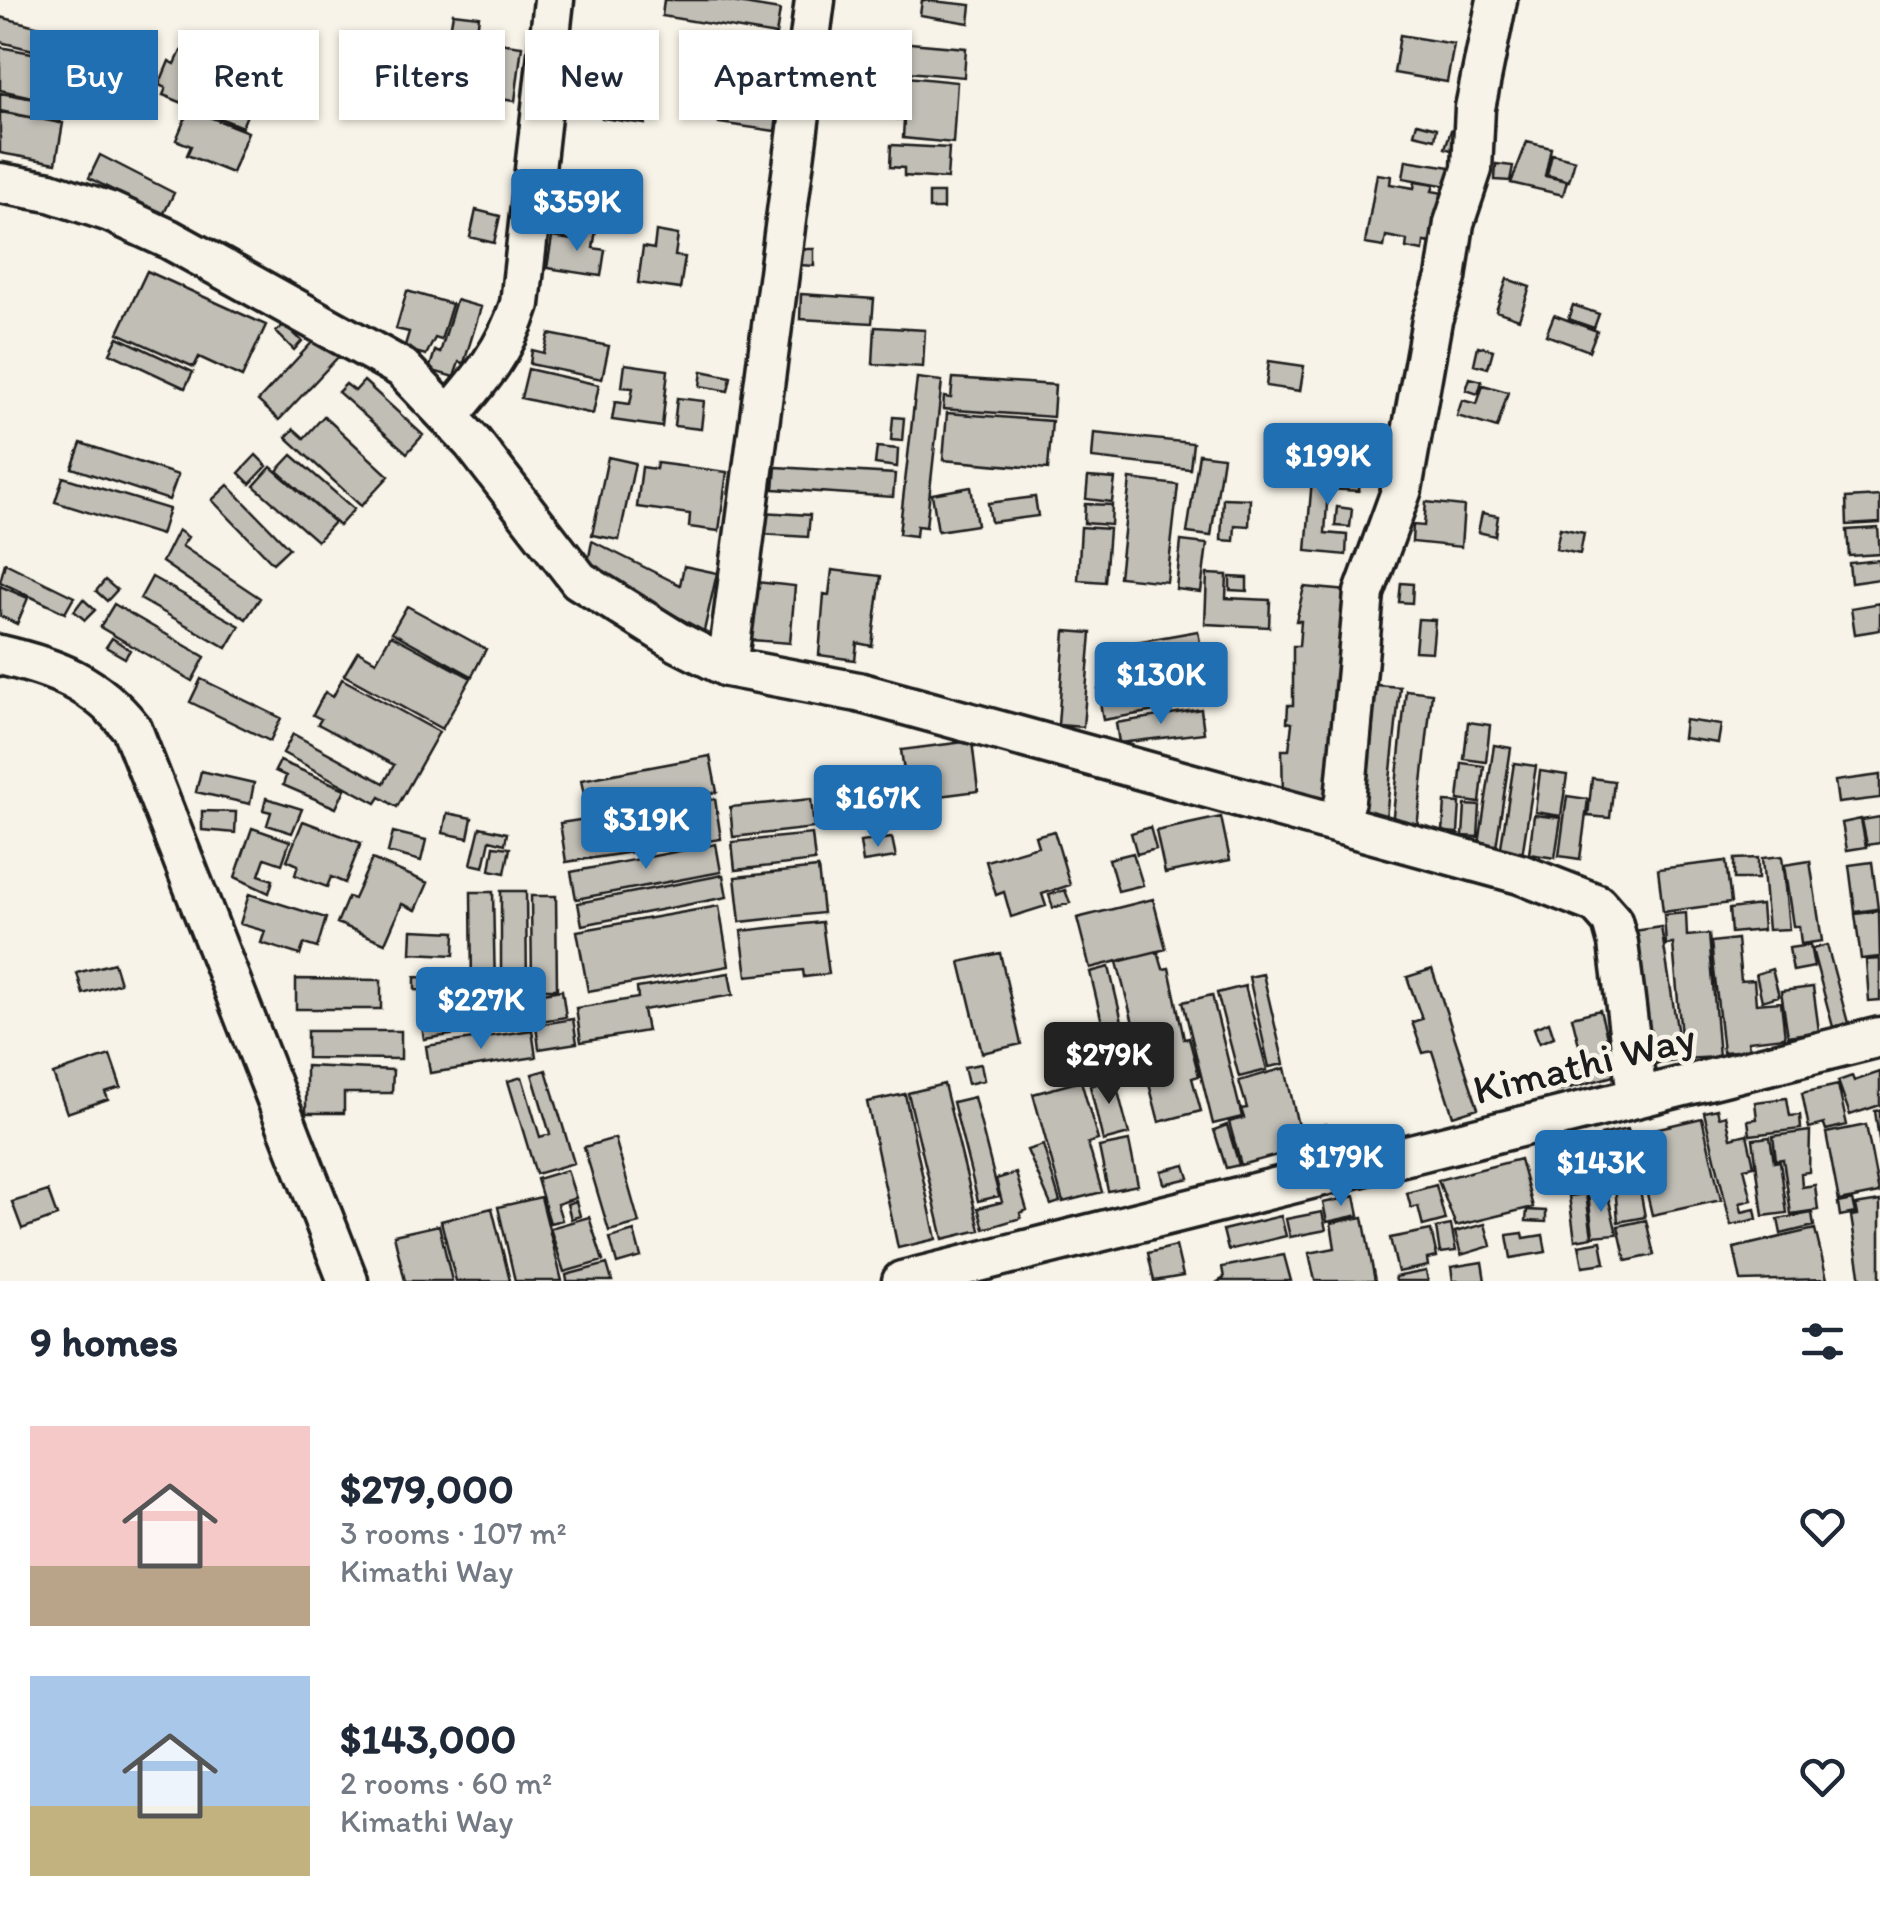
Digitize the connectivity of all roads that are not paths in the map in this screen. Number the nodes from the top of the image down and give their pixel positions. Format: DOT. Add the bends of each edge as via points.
graph roads {
  1 [pos="554,0"];
  2 [pos="815,0"];
  3 [pos="1498,0"];
  4 [pos="0,182"];
  5 [pos="450,416"];
  6 [pos="0,655"];
  7 [pos="727,666"];
  8 [pos="1338,822"];
  9 [pos="1880,1037"];
  10 [pos="1636,1095"];
  11 [pos="348,1281"];
  12 [pos="902,1281"];
  1 -- 5 [label="street" via="520,304 490,369"];
  2 -- 7 [label="street"];
  3 -- 8 [label="street" via="1475,108 1472,170 1432,320 1402,489 1364,593"];
  4 -- 5 [label="street" via="50,192 169,239 402,368"];
  5 -- 7 [label="street" via="580,580"];
  6 -- 11 [label="street" via="86,684 132,729"];
  7 -- 8 [label="street" via="858,692"];
  8 -- 10 [label="street" via="1536,879 1597,904 1618,942"];
  9 -- 10 [label="street, Kimathi Way"];
  10 -- 12 [label="street, Kimathi Way"];
}
